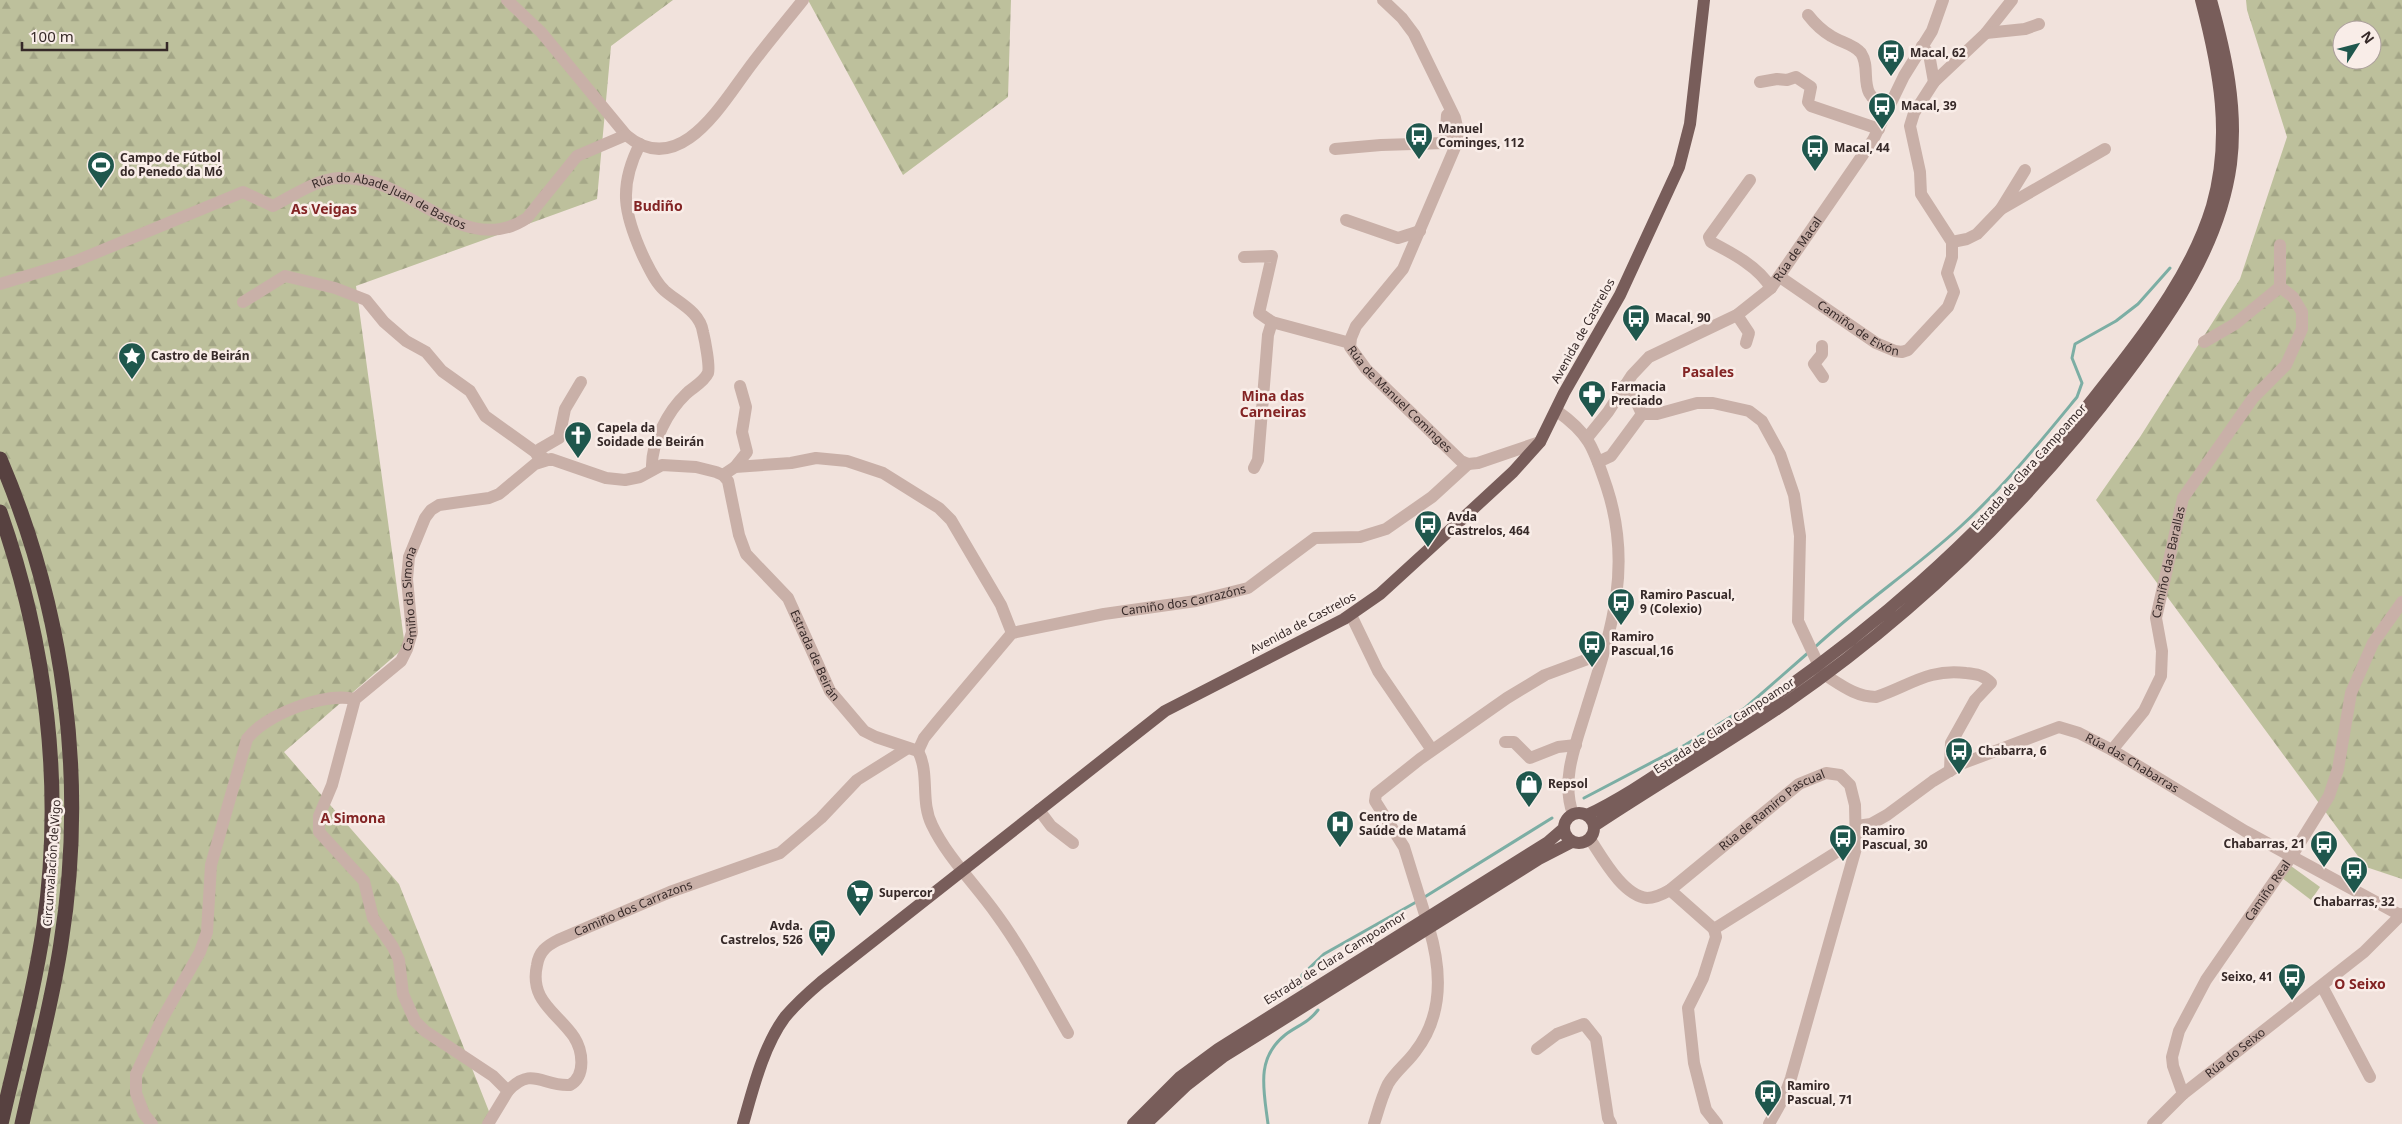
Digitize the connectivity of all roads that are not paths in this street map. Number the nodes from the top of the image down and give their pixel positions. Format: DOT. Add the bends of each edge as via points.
graph roads {
  1 [pos="507,0"];
  2 [pos="803,0"];
  3 [pos="1383,0"];
  4 [pos="1704,0"];
  5 [pos="1943,0"];
  6 [pos="2012,0"];
  7 [pos="2201,0"];
  8 [pos="2211,0"];
  9 [pos="1808,15"];
  10 [pos="2039,24"];
  11 [pos="1986,34"];
  12 [pos="1922,46"];
  13 [pos="1760,82"];
  14 [pos="1934,82"];
  15 [pos="1889,107"];
  16 [pos="1451,112"];
  17 [pos="1879,129"];
  18 [pos="626,135"];
  19 [pos="640,144"];
  20 [pos="1335,149"];
  21 [pos="2105,149"];
  22 [pos="2025,170"];
  23 [pos="1750,180"];
  24 [pos="2001,209"];
  25 [pos="1346,220"];
  26 [pos="1420,231"];
  27 [pos="1952,242"];
  28 [pos="2280,245"];
  29 [pos="1244,257"];
  30 [pos="1780,277"];
  31 [pos="0,284"];
  32 [pos="2280,287"];
  33 [pos="1771,288"];
  34 [pos="243,302"];
  35 [pos="1737,315"];
  36 [pos="1272,322"];
  37 [pos="2204,342"];
  38 [pos="1350,343"];
  39 [pos="1746,343"];
  40 [pos="1822,346"];
  41 [pos="1823,377"];
  42 [pos="580,382"];
  43 [pos="740,386"];
  44 [pos="1624,386"];
  45 [pos="1557,411"];
  46 [pos="1642,414"];
  47 [pos="1587,438"];
  48 [pos="1540,442"];
  49 [pos="541,457"];
  50 [pos="0,459"];
  51 [pos="1598,462"];
  52 [pos="1468,464"];
  53 [pos="735,467"];
  54 [pos="652,468"];
  55 [pos="1254,468"];
  56 [pos="723,475"];
  57 [pos="0,512"];
  58 [pos="2402,602"];
  59 [pos="1351,615"];
  60 [pos="1012,633"];
  61 [pos="1605,650"];
  62 [pos="1819,666"];
  63 [pos="355,699"];
  64 [pos="1505,742"];
  65 [pos="1576,745"];
  66 [pos="913,749"];
  67 [pos="1432,750"];
  68 [pos="2112,750"];
  69 [pos="1950,771"];
  70 [pos="1039,810"];
  71 [pos="1572,814"];
  72 [pos="1590,821"];
  73 [pos="1858,826"];
  74 [pos="1563,829"];
  75 [pos="1590,839"];
  76 [pos="1572,842"];
  77 [pos="1072,843"];
  78 [pos="1856,848"];
  79 [pos="2291,857"];
  80 [pos="963,870"];
  81 [pos="1670,890"];
  82 [pos="2401,915"];
  83 [pos="1426,917"];
  84 [pos="1714,929"];
  85 [pos="2322,986"];
  86 [pos="1068,1033"];
  87 [pos="1537,1048"];
  88 [pos="2370,1077"];
  89 [pos="508,1091"];
  90 [pos="2183,1094"];
  91 [pos="1,1124"];
  92 [pos="22,1124"];
  93 [pos="152,1124"];
  94 [pos="488,1124"];
  95 [pos="743,1124"];
  96 [pos="1133,1124"];
  97 [pos="1146,1124"];
  98 [pos="1374,1124"];
  99 [pos="1611,1124"];
  100 [pos="1717,1124"];
  101 [pos="1769,1124"];
  102 [pos="2153,1124"];
  1 -- 18 [label="street" via="542,32"];
  2 -- 19 [label="street" via="703,128 673,146"];
  3 -- 16 [label="street, Rúa de Manuel Cominges" via="1414,34"];
  4 -- 45 [label="main road, Avenida de Castrelos" via="1690,124 1679,167 1620,294"];
  5 -- 12 [label="street, Rúa de Macal" via="1939,16"];
  6 -- 11 [label="street"];
  7 -- 62 [label="main road, Estrada de Clara Campoamor" via="2220,83 2222,148 2217,185 2206,225 2180,277 2127,357 2016,491 1926,579"];
  8 -- 62 [label="main road, Estrada de Clara Campoamor" via="2232,96 2232,148 2227,187 2215,228 2189,282 2098,411 2024,498 1933,587"];
  9 -- 15 [label="street" via="1823,31 1858,49 1866,64 1866,86 1880,103"];
  10 -- 11 [label="street"];
  11 -- 14 [label="street"];
  12 -- 14 [label="street" via="1929,54"];
  12 -- 15 [label="street, Rúa de Macal"];
  13 -- 17 [label="street" via="1796,77 1811,87 1808,102 1811,106"];
  14 -- 27 [label="street" via="1914,113 1910,134 1918,159 1921,194"];
  15 -- 17 [label="street, Rúa de Macal"];
  16 -- 20 [label="street" via="1447,115 1445,143"];
  16 -- 26 [label="street, Rúa de Manuel Cominges" via="1458,131 1456,145"];
  17 -- 30 [label="street, Rúa de Macal"];
  18 -- 19 [label="street"];
  18 -- 31 [label="street, Rúa do Abade Juan de Bastos" via="577,156 527,218 494,232 458,223 384,186 359,179 337,178 326,180 273,206 243,192 76,261"];
  19 -- 54 [label="street" via="631,160 625,193 628,220 656,282 688,308 700,323 708,368 703,379 685,395 663,428 654,450"];
  21 -- 24 [label="street"];
  22 -- 24 [label="street"];
  23 -- 33 [label="street" via="1709,237 1711,242 1748,265"];
  24 -- 27 [label="street" via="1977,234"];
  25 -- 26 [label="street" via="1398,238"];
  26 -- 38 [label="street, Rúa de Manuel Cominges" via="1403,269 1356,326"];
  27 -- 30 [label="street, Camiño de Eixón" via="1952,258 1947,273 1954,292 1948,307 1908,350 1902,352 1876,343"];
  28 -- 32 [label="street"];
  29 -- 36 [label="street" via="1272,256 1259,313"];
  30 -- 33 [label="street, Rúa de Macal"];
  32 -- 37 [label="street" via="2235,324"];
  32 -- 68 [label="street, Camiño das Barallas" via="2293,297 2302,312 2302,329 2286,365 2253,398 2183,498 2156,618 2162,651 2162,676 2144,711"];
  33 -- 35 [label="street, Rúa de Macal"];
  34 -- 49 [label="street" via="285,276 335,288 366,300 384,322 406,341 426,352 442,371 470,391 485,416"];
  35 -- 39 [label="street" via="1749,333"];
  35 -- 44 [label="street, Rúa de Macal" via="1649,357"];
  36 -- 38 [label="street"];
  36 -- 55 [label="street" via="1268,335 1258,460"];
  38 -- 52 [label="street, Rúa de Manuel Cominges" via="1354,356 1366,369 1461,461"];
  40 -- 41 [label="street" via="1822,354 1814,364"];
  42 -- 49 [label="street" via="565,409 559,438 540,449"];
  43 -- 53 [label="street" via="746,407 742,432 747,452"];
  44 -- 46 [label="street" via="1632,393"];
  44 -- 47 [label="street, Rúa de Macal"];
  45 -- 47 [label="street"];
  45 -- 48 [label="main road, Avenida de Castrelos"];
  46 -- 51 [label="street" via="1611,456"];
  46 -- 62 [label="street" via="1713,403 1749,411 1762,421 1780,454 1794,495 1800,536 1798,621"];
  47 -- 51 [label="street"];
  48 -- 52 [label="street"];
  48 -- 59 [label="main road, Avenida de Castrelos" via="1461,520 1380,594"];
  49 -- 54 [label="street" via="562,461 606,478 625,480 640,477"];
  49 -- 63 [label="street, Camiño da Simona" via="498,494 444,504 431,510 409,557 407,579 412,632 407,649 401,661"];
  50 -- 92 [label="highway, Circunvalación de Vigo" via="27,528 46,599 62,682 72,768 72,825 61,944"];
  51 -- 61 [label="street" via="1615,512 1620,544 1617,592"];
  52 -- 60 [label="street, Camiño dos Carrazóns" via="1432,497 1392,526 1360,537 1315,538 1248,588 1196,601 1104,614"];
  53 -- 56 [label="street"];
  53 -- 60 [label="street" via="816,458 848,461 882,473 939,508 951,520 1000,605"];
  54 -- 56 [label="street" via="687,466"];
  56 -- 66 [label="street, Estrada de Beirán" via="728,481 746,554 788,598 830,692 864,731"];
  57 -- 91 [label="highway, Circunvalación de Vigo" via="28,603 48,717 53,803 44,923"];
  58 -- 79 [label="street, Camiño Real" via="2373,643 2351,693 2330,796"];
  59 -- 67 [label="street" via="1374,663"];
  59 -- 70 [label="main road, Avenida de Castrelos" via="1174,705"];
  60 -- 66 [label="street"];
  61 -- 65 [label="street"];
  61 -- 67 [label="street" via="1545,675"];
  62 -- 69 [label="street" via="1853,692 1876,698 1939,672 1986,678 1990,683 1974,700 1951,743"];
  62 -- 72 [label="main road, Estrada de Clara Campoamor" via="1728,741"];
  63 -- 89 [label="street" via="332,785 319,816 319,832 364,881 373,918 399,960 403,994 415,1021"];
  63 -- 93 [label="street" via="342,696 288,710 260,725 246,739 211,865 208,932 136,1074 136,1093 144,1114"];
  64 -- 65 [label="street" via="1514,742 1530,758 1558,747"];
  65 -- 71 [label="street" via="1568,781"];
  66 -- 80 [label="street" via="922,759 928,816 940,841"];
  66 -- 89 [label="street, Camiño dos Carrazons" via="857,780 821,818 780,853 670,892 543,949 538,957 535,981 538,992 551,1013 575,1039 582,1069 580,1076 570,1085 528,1078"];
  67 -- 83 [label="street" via="1378,790 1375,797 1404,847"];
  68 -- 69 [label="street, Rúa das Chabarras" via="2059,727"];
  68 -- 79 [label="street, Rúa das Chabarras"];
  69 -- 73 [label="street, Rúa das Chabarras" via="1887,815"];
  70 -- 77 [label="street" via="1051,826"];
  70 -- 80 [label="main road, Avenida de Castrelos"];
  71 -- 72 [label="main road"];
  71 -- 74 [label="main road, Estrada de Clara Campoamor"];
  72 -- 75 [label="main road"];
  73 -- 78 [label="street, Rúa de Ramiro Pascual"];
  73 -- 81 [label="street, Rúa de Ramiro Pascual" via="1850,784 1840,775 1818,774 1774,803"];
  74 -- 76 [label="main road"];
  74 -- 83 [label="main road, Estrada de Clara Campoamor" via="1548,842"];
  75 -- 76 [label="main road, Estrada de Clara Campoamor" via="1582,844"];
  75 -- 81 [label="street, Rúa de Ramiro Pascual" via="1631,891 1646,898"];
  76 -- 83 [label="main road, Estrada de Clara Campoamor"];
  78 -- 84 [label="street" via="1840,850"];
  78 -- 101 [label="street, Rúa de Ramiro Pascual" via="1791,1078"];
  79 -- 82 [label="street, Rúa das Chabarras"];
  79 -- 90 [label="street, Camiño Real" via="2206,980 2179,1032 2172,1057"];
  80 -- 86 [label="street" via="1019,947"];
  80 -- 95 [label="main road, Avenida de Castrelos" via="821,982 784,1018 768,1050"];
  81 -- 84 [label="street"];
  82 -- 85 [label="street, Rúa do Seixo" via="2364,952"];
  83 -- 96 [label="main road, Estrada de Clara Campoamor" via="1218,1049 1180,1077"];
  83 -- 97 [label="main road, Estrada de Clara Campoamor" via="1223,1057 1186,1085"];
  83 -- 98 [label="street" via="1438,961 1435,1016 1416,1051 1388,1084"];
  84 -- 100 [label="street" via="1716,936 1703,978 1688,1008 1694,1063 1706,1110"];
  85 -- 88 [label="street"];
  85 -- 90 [label="street, Rúa do Seixo"];
  87 -- 99 [label="street" via="1557,1034 1584,1024 1596,1040"];
  89 -- 94 [label="street"];
  90 -- 102 [label="street, Rúa do Seixo"];
}
